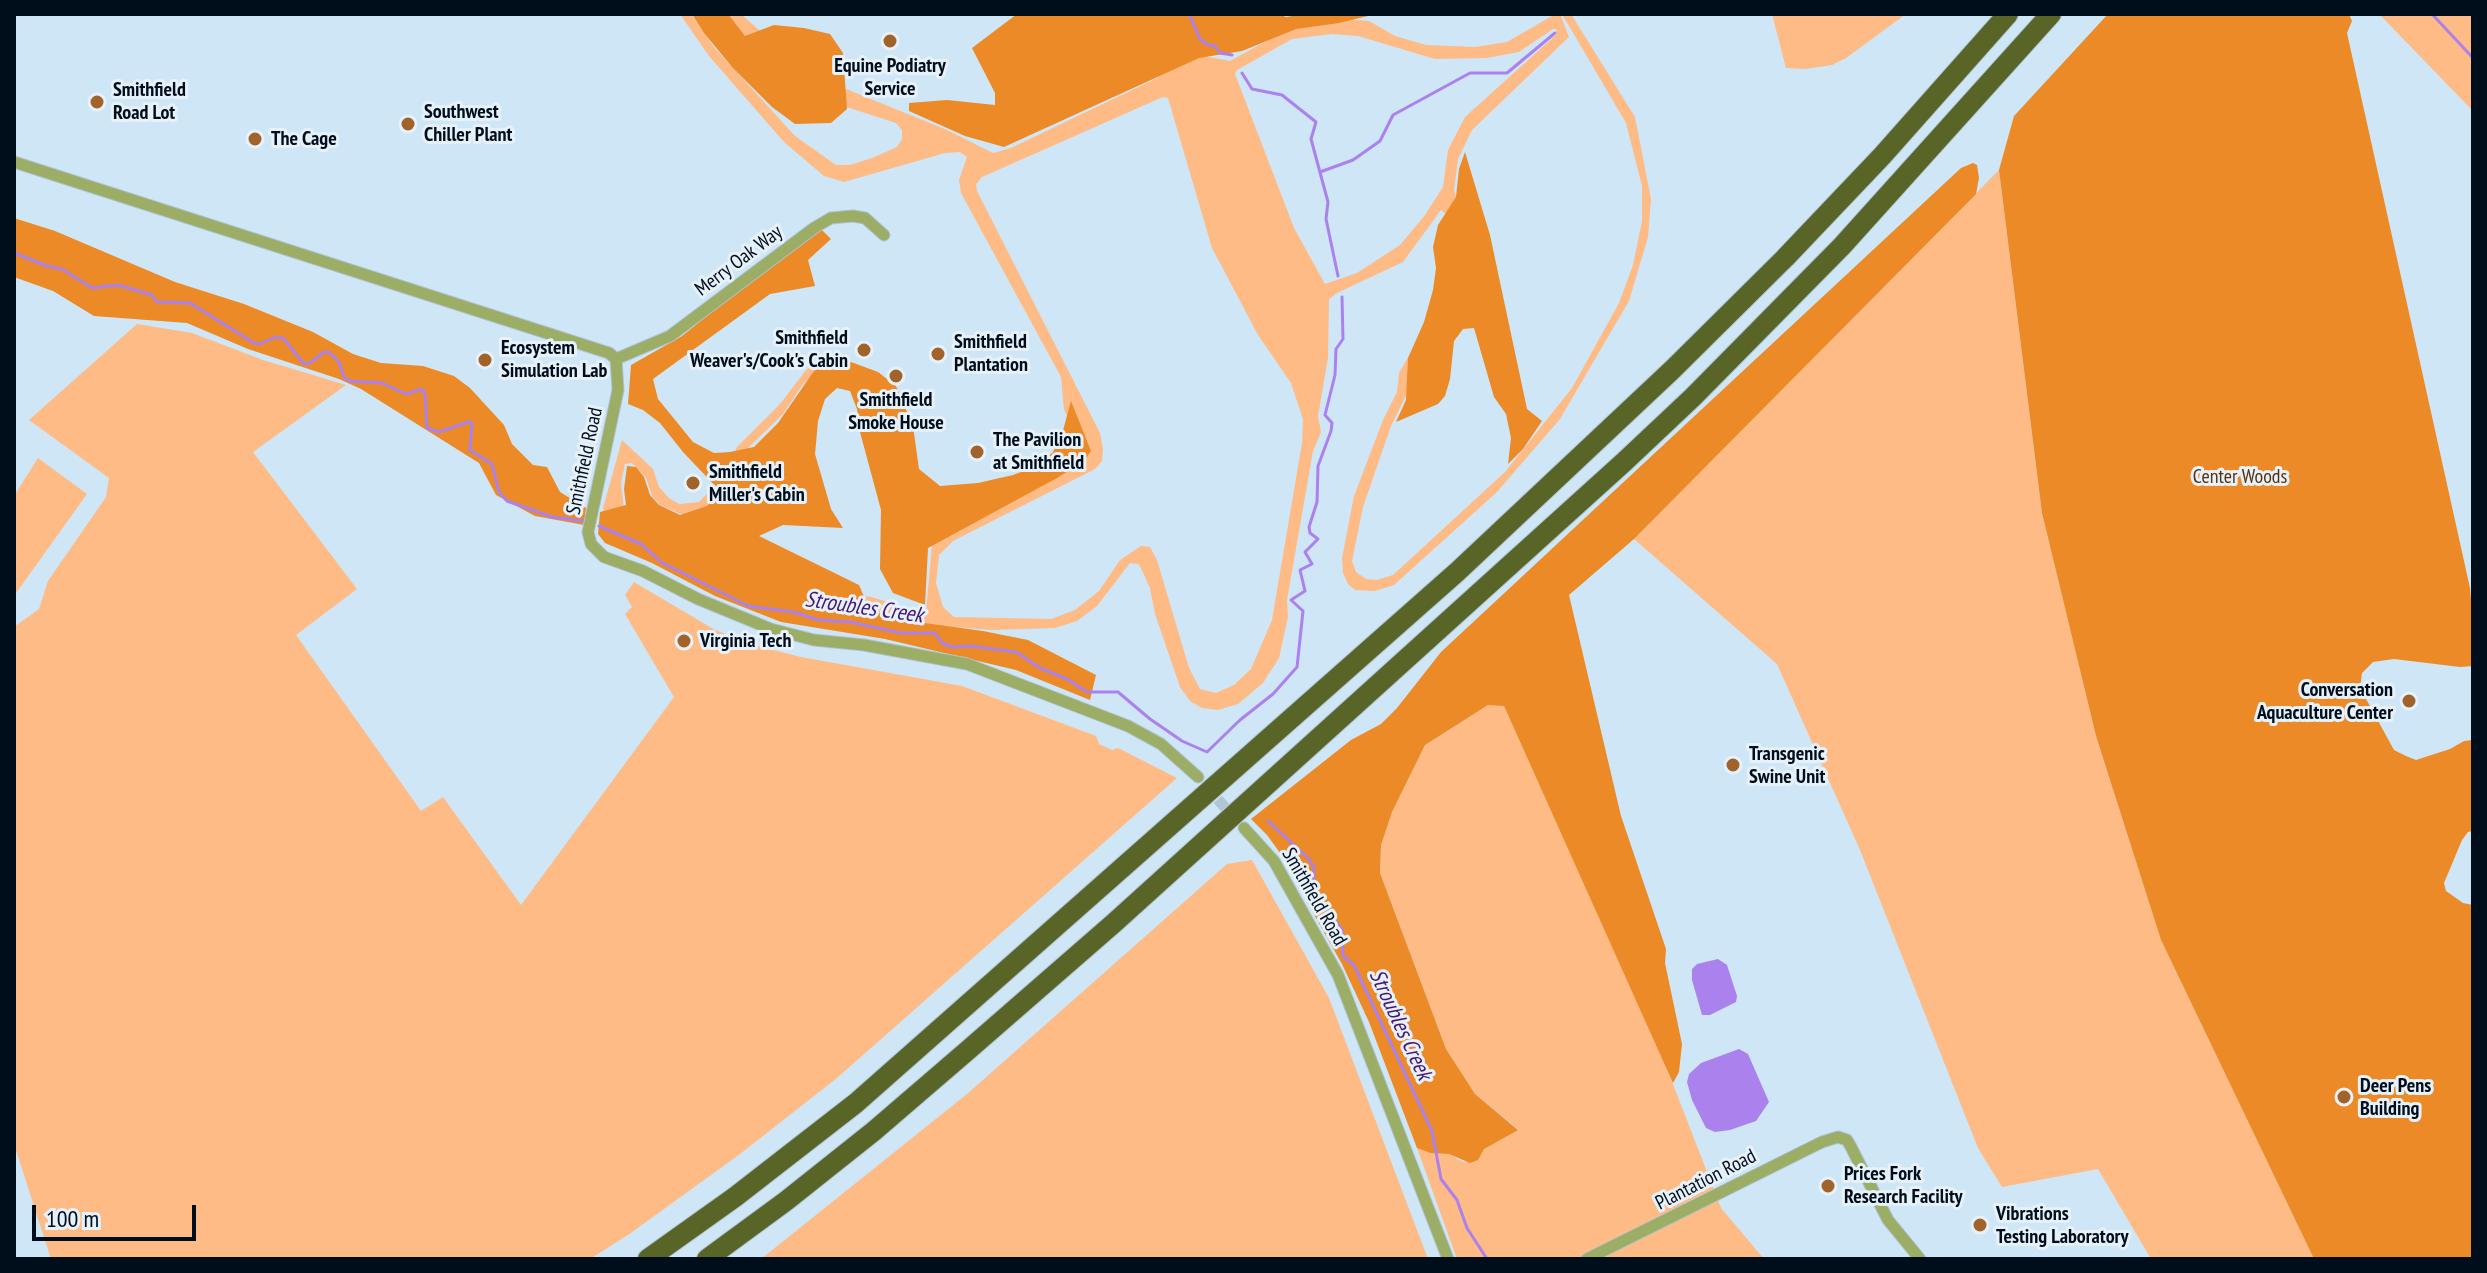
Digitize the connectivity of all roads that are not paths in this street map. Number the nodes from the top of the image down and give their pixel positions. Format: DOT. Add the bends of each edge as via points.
graph roads {
  1 [pos="2008,14"];
  2 [pos="2051,14"];
  3 [pos="14,162"];
  4 [pos="884,235"];
  5 [pos="616,359"];
  6 [pos="1198,777"];
  7 [pos="1244,828"];
  8 [pos="648,1259"];
  9 [pos="707,1259"];
  10 [pos="1448,1259"];
  11 [pos="1587,1259"];
  12 [pos="1920,1259"];
  1 -- 8 [label="highway" via="1785,258 1457,572 868,1094"];
  2 -- 9 [label="highway" via="1842,246 1624,462 1114,923 849,1151"];
  3 -- 5 [label="street" via="600,349"];
  4 -- 5 [label="street, Merry Oak Way" via="865,218 831,218 670,336"];
  5 -- 6 [label="street, Smithfield Road" via="617,399 588,532 604,557 771,629 967,664 1128,726 1161,744"];
  7 -- 10 [label="street, Smithfield Road" via="1274,861 1338,975"];
  11 -- 12 [label="street, Plantation Road" via="1822,1142 1842,1137 1888,1220"];
}
